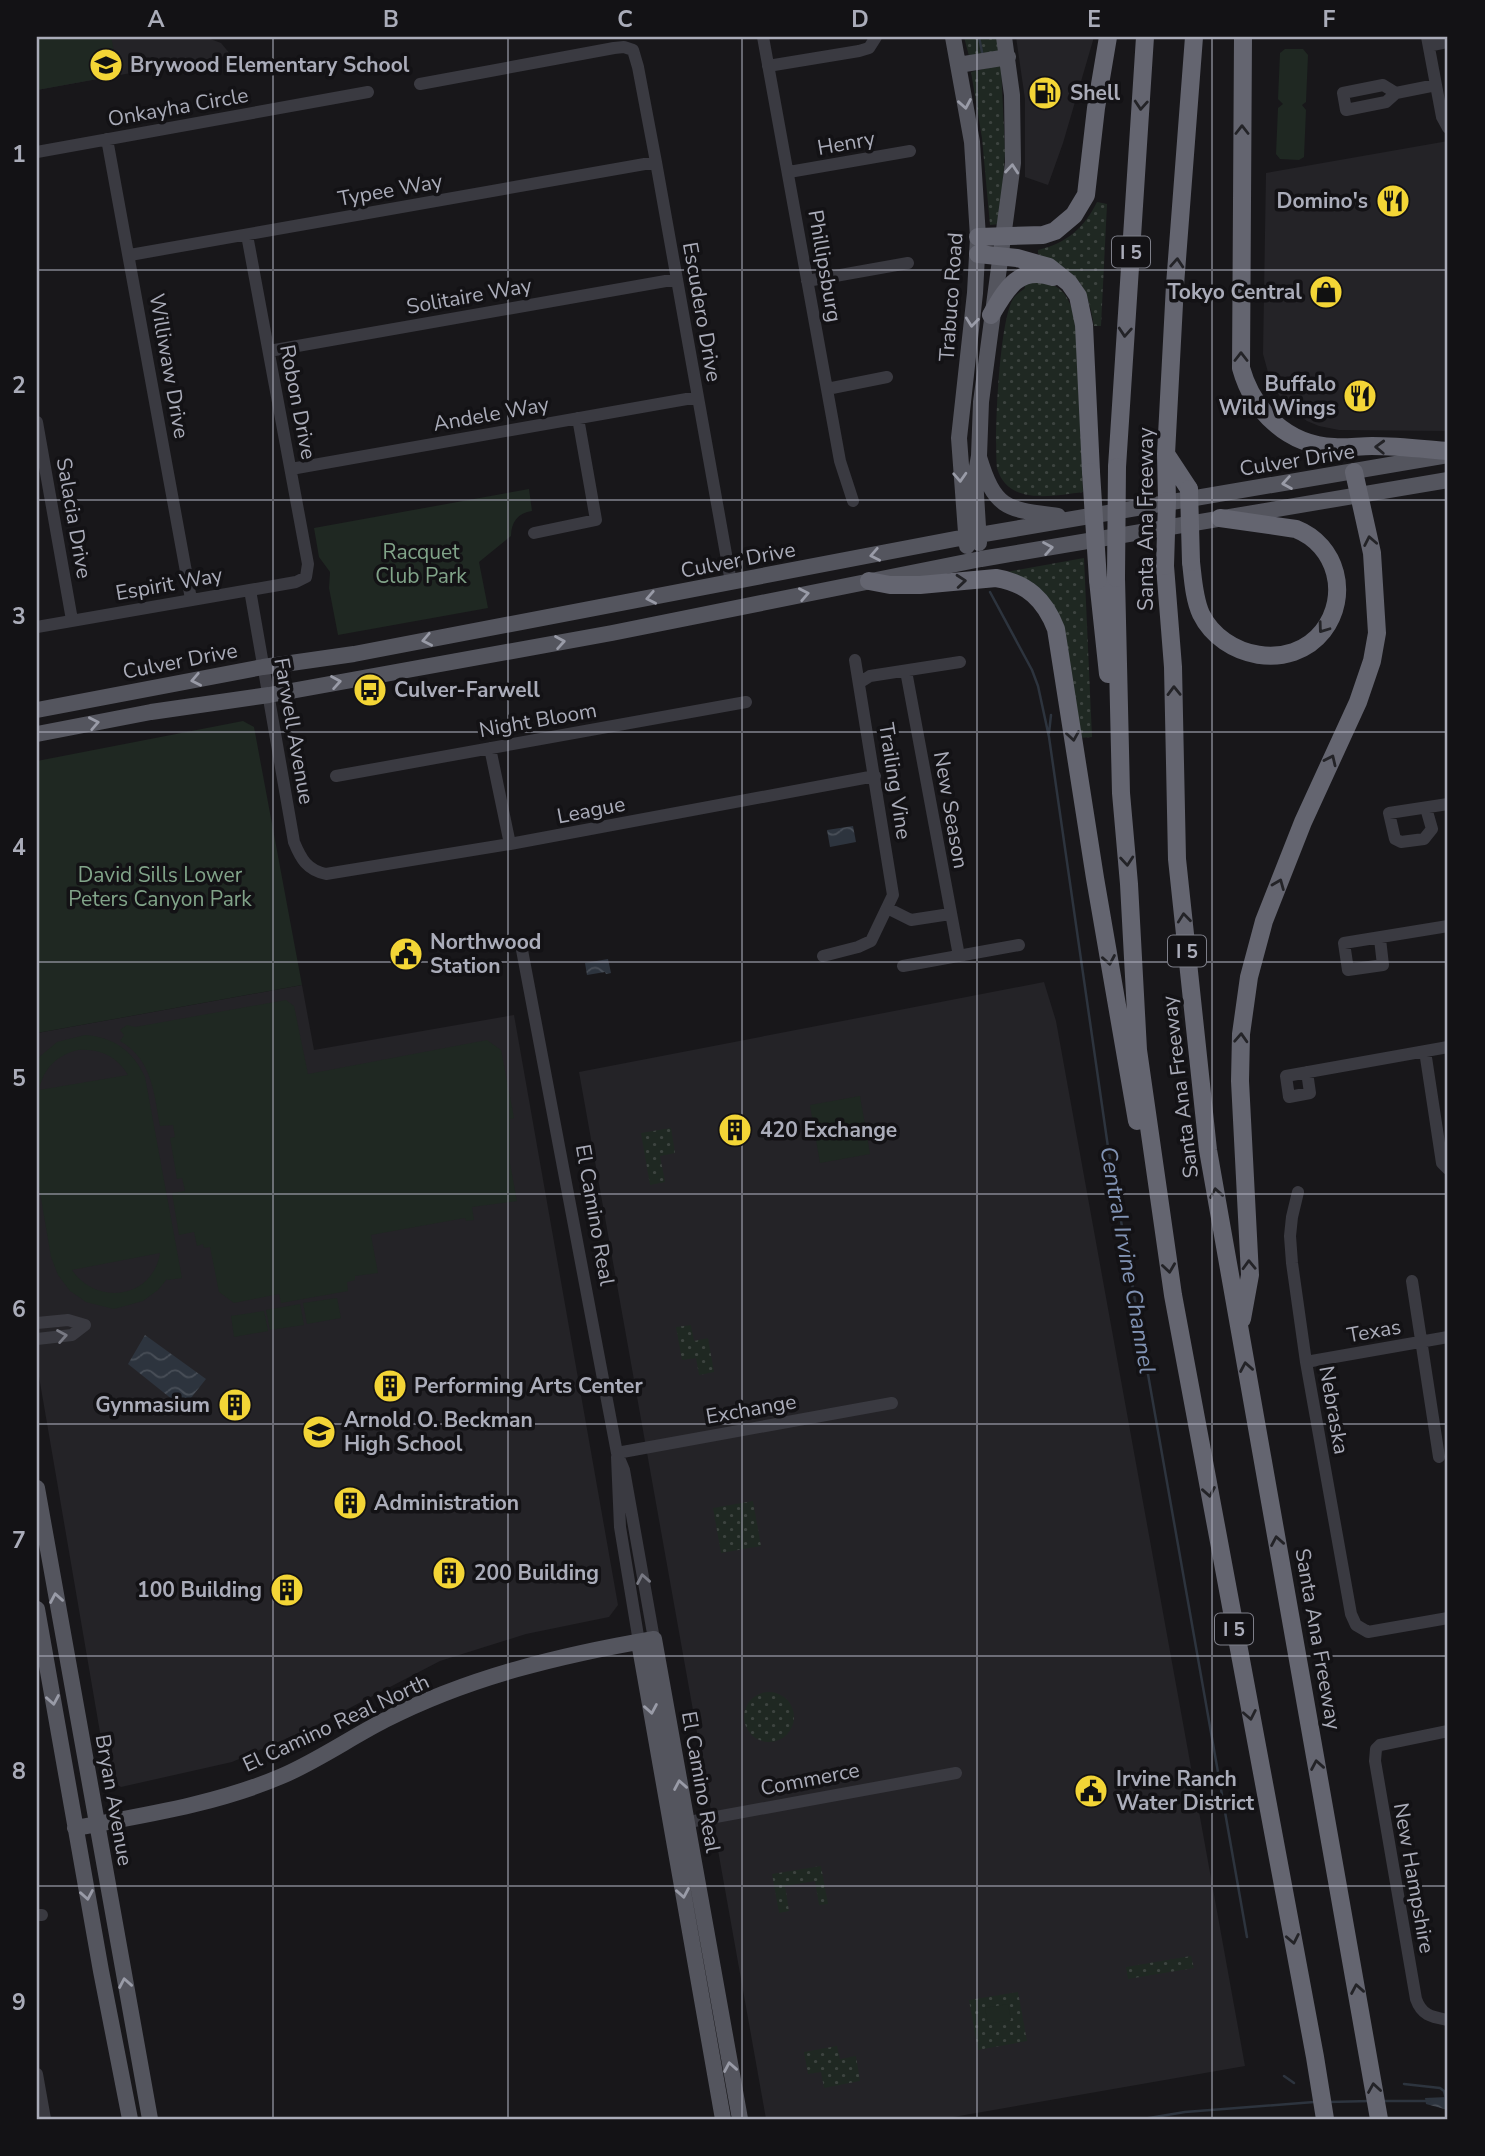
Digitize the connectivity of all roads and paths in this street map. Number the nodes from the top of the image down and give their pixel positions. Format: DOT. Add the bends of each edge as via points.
graph roads {
  1 [pos="763,37"];
  2 [pos="953,37"];
  3 [pos="1004,37"];
  4 [pos="1108,37"];
  5 [pos="1145,37"];
  6 [pos="1194,37"];
  7 [pos="1243,37"];
  8 [pos="875,39"];
  9 [pos="1428,41"];
  10 [pos="1448,42"];
  11 [pos="1008,57"];
  12 [pos="768,65"];
  13 [pos="958,65"];
  14 [pos="420,84"];
  15 [pos="1436,85"];
  16 [pos="368,92"];
  17 [pos="1396,93"];
  18 [pos="1448,128"];
  19 [pos="107,139"];
  20 [pos="910,151"];
  21 [pos="37,152"];
  22 [pos="656,162"];
  23 [pos="789,172"];
  24 [pos="247,235"];
  25 [pos="1004,237"];
  26 [pos="978,245"];
  27 [pos="130,255"];
  28 [pos="1001,255"];
  29 [pos="908,263"];
  30 [pos="677,279"];
  31 [pos="807,281"];
  32 [pos="1069,283"];
  33 [pos="991,315"];
  34 [pos="269,351"];
  35 [pos="887,377"];
  36 [pos="827,389"];
  37 [pos="698,397"];
  38 [pos="578,418"];
  39 [pos="37,422"];
  40 [pos="1448,453"];
  41 [pos="979,456"];
  42 [pos="1168,460"];
  43 [pos="291,469"];
  44 [pos="1354,472"];
  45 [pos="1448,480"];
  46 [pos="1359,495"];
  47 [pos="853,501"];
  48 [pos="1220,517"];
  49 [pos="1071,518"];
  50 [pos="534,533"];
  51 [pos="972,537"];
  52 [pos="975,561"];
  53 [pos="306,577"];
  54 [pos="1107,579"];
  55 [pos="869,581"];
  56 [pos="732,582"];
  57 [pos="250,590"];
  58 [pos="191,599"];
  59 [pos="72,620"];
  60 [pos="37,627"];
  61 [pos="855,660"];
  62 [pos="960,662"];
  63 [pos="263,667"];
  64 [pos="906,671"];
  65 [pos="859,683"];
  66 [pos="268,695"];
  67 [pos="746,702"];
  68 [pos="37,710"];
  69 [pos="37,734"];
  70 [pos="490,748"];
  71 [pos="336,776"];
  72 [pos="875,776"];
  73 [pos="1448,804"];
  74 [pos="1426,808"];
  75 [pos="510,844"];
  76 [pos="314,872"];
  77 [pos="889,909"];
  78 [pos="950,914"];
  79 [pos="1448,926"];
  80 [pos="1380,939"];
  81 [pos="1018,945"];
  82 [pos="523,950"];
  83 [pos="822,956"];
  84 [pos="959,956"];
  85 [pos="903,967"];
  86 [pos="1448,1046"];
  87 [pos="1425,1051"];
  88 [pos="1307,1072"];
  89 [pos="1448,1169"];
  90 [pos="1298,1192"];
  91 [pos="1159,1200"];
  92 [pos="1412,1281"];
  93 [pos="37,1323"];
  94 [pos="1240,1332"];
  95 [pos="1448,1337"];
  96 [pos="37,1339"];
  97 [pos="1421,1342"];
  98 [pos="1306,1362"];
  99 [pos="892,1402"];
  100 [pos="617,1453"];
  101 [pos="1440,1457"];
  102 [pos="37,1488"];
  103 [pos="37,1609"];
  104 [pos="1448,1618"];
  105 [pos="646,1640"];
  106 [pos="1448,1731"];
  107 [pos="956,1773"];
  108 [pos="97,1824"];
  109 [pos="679,1824"];
  110 [pos="75,1828"];
  111 [pos="106,1999"];
  112 [pos="1448,2020"];
  113 [pos="37,2074"];
  114 [pos="146,2098"];
  115 [pos="45,2119"];
  116 [pos="130,2119"];
  117 [pos="150,2119"];
  118 [pos="723,2119"];
  119 [pos="740,2119"];
  120 [pos="1325,2119"];
  121 [pos="1380,2119"];
  1 -- 12 [label="street, Phillipsburg"];
  2 -- 13 [label="main road, Trabuco Road"];
  3 -- 11 [label="main road, Trabuco Road"];
  4 -- 25 [label="highway" via="1088,185 1081,205 1055,231"];
  5 -- 54 [label="highway, Santa Ana Freeway / I 5, one-way, bridge"];
  42 -- 6 [label="highway, Santa Ana Freeway / I 5, one-way"];
  40 -- 7 [label="highway, one-way" via="1309,443 1277,426 1246,386 1241,368"];
  8 -- 12 [label="street" via="869,48 859,51"];
  9 -- 10 [label="street"];
  9 -- 15 [label="street"];
  11 -- 13 [label="main road"];
  25 -- 11 [label="main road, Trabuco Road, one-way" via="1013,163"];
  12 -- 23 [label="street, Phillipsburg"];
  13 -- 26 [label="main road, Trabuco Road, one-way" via="972,142"];
  14 -- 22 [label="street, Escudero Drive" via="624,47 633,50 638,67"];
  15 -- 17 [label="street"];
  15 -- 18 [label="street"];
  16 -- 19 [label="street, Onkayha Circle"];
  19 -- 21 [label="street, Onkayha Circle"];
  19 -- 27 [label="street, Williwaw Drive"];
  20 -- 23 [label="street, Henry"];
  22 -- 24 [label="street, Typee Way"];
  22 -- 30 [label="street, Escudero Drive"];
  23 -- 31 [label="street, Phillipsburg"];
  24 -- 27 [label="street, Typee Way"];
  24 -- 34 [label="street, Robon Drive"];
  25 -- 26 [label="highway"];
  25 -- 28 [label="main road, Trabuco Road"];
  26 -- 28 [label="highway"];
  26 -- 51 [label="main road, Trabuco Road, one-way" via="959,428 961,485"];
  27 -- 58 [label="street, Williwaw Drive"];
  28 -- 32 [label="highway" via="1049,267"];
  28 -- 33 [label="main road, Trabuco Road"];
  29 -- 31 [label="street"];
  30 -- 34 [label="street, Solitaire Way"];
  30 -- 37 [label="street, Escudero Drive"];
  31 -- 36 [label="street, Phillipsburg"];
  32 -- 33 [label="highway" via="1041,273 1029,274 1010,286"];
  32 -- 54 [label="highway, bridge" via="1078,296 1084,325 1091,472"];
  33 -- 41 [label="main road, Trabuco Road"];
  34 -- 43 [label="street, Robon Drive"];
  35 -- 36 [label="street"];
  36 -- 47 [label="street, Phillipsburg" via="840,461"];
  37 -- 38 [label="street, Andele Way"];
  37 -- 56 [label="street, Escudero Drive"];
  38 -- 43 [label="street, Andele Way"];
  38 -- 50 [label="street" via="596,520"];
  39 -- 59 [label="street, Salacia Drive"];
  40 -- 44 [label="main road, Culver Drive"];
  41 -- 49 [label="main road" via="998,500 1021,511"];
  41 -- 51 [label="main road, Trabuco Road"];
  48 -- 42 [label="highway, one-way, bridge" via="1307,533 1332,561 1337,578 1333,612 1323,632 1305,647 1275,656 1258,655 1237,649 1210,628 1200,613 1191,562 1189,489"];
  94 -- 42 [label="highway, Santa Ana Freeway / I 5, one-way, bridge" via="1208,1150 1177,859 1173,667 1165,566"];
  43 -- 53 [label="street, Robon Drive" via="308,564"];
  44 -- 46 [label="highway"];
  44 -- 49 [label="main road, Culver Drive, one-way"];
  45 -- 46 [label="main road"];
  46 -- 48 [label="main road"];
  94 -- 46 [label="highway, one-way" via="1250,1276 1240,1081 1244,1006 1264,921 1372,661 1377,633 1372,553"];
  52 -- 48 [label="main road, one-way"];
  49 -- 51 [label="main road, Culver Drive"];
  51 -- 52 [label="main road, Trabuco Road"];
  51 -- 56 [label="main road, Culver Drive, one-way"];
  52 -- 55 [label="main road"];
  53 -- 57 [label="street, Espirit Way"];
  54 -- 91 [label="highway, Santa Ana Freeway / I 5, one-way" via="1138,1050"];
  66 -- 55 [label="main road, one-way"];
  55 -- 91 [label="highway, one-way" via="891,585 1011,580 1039,597 1051,617 1134,1110"];
  56 -- 63 [label="main road, Culver Drive, one-way"];
  57 -- 58 [label="street, Espirit Way"];
  57 -- 63 [label="street, Farwell Avenue"];
  58 -- 59 [label="street, Espirit Way"];
  59 -- 60 [label="street, Espirit Way"];
  61 -- 65 [label="street, Trailing Vine"];
  62 -- 64 [label="street"];
  63 -- 66 [label="street, Farwell Avenue"];
  63 -- 68 [label="main road, Culver Drive, one-way"];
  64 -- 65 [label="street"];
  64 -- 78 [label="street, New Season"];
  65 -- 72 [label="street, Trailing Vine"];
  69 -- 66 [label="main road, one-way"];
  66 -- 76 [label="street, Farwell Avenue" via="294,842 302,861"];
  67 -- 70 [label="street, Night Bloom"];
  70 -- 71 [label="street, Night Bloom"];
  70 -- 75 [label="street"];
  72 -- 75 [label="street, League"];
  72 -- 77 [label="street, Trailing Vine" via="893,895"];
  73 -- 74 [label="street"];
  75 -- 76 [label="street, League" via="326,874"];
  77 -- 78 [label="street" via="911,920"];
  77 -- 83 [label="street, Trailing Vine" via="872,941"];
  78 -- 84 [label="street, New Season"];
  79 -- 80 [label="street"];
  81 -- 84 [label="street"];
  82 -- 100 [label="street, El Camino Real"];
  84 -- 85 [label="street"];
  86 -- 87 [label="street"];
  87 -- 88 [label="street"];
  87 -- 89 [label="street" via="1442,1163"];
  90 -- 98 [label="street, Nebraska" via="1290,1236"];
  91 -- 120 [label="highway, Santa Ana Freeway / I 5, one-way"];
  92 -- 97 [label="street"];
  96 -- 93 [label="street, one-way" via="72,1335 85,1325 68,1320"];
  121 -- 94 [label="highway, Santa Ana Freeway / I 5, one-way"];
  95 -- 97 [label="street, Texas"];
  97 -- 98 [label="street, Texas"];
  97 -- 101 [label="street"];
  98 -- 104 [label="street, Nebraska" via="1351,1614 1362,1630 1376,1632"];
  99 -- 100 [label="street, Exchange"];
  100 -- 105 [label="street, El Camino Real" via="620,1527"];
  108 -- 102 [label="main road, Bryan Avenue, one-way"];
  103 -- 110 [label="main road, Bryan Avenue, one-way"];
  105 -- 108 [label="main road, El Camino Real North" via="506,1671 385,1720 284,1776 206,1801"];
  105 -- 109 [label="main road, El Camino Real"];
  106 -- 112 [label="street, New Hampshire" via="1386,1743 1376,1749 1374,1762 1416,1999 1428,2016"];
  107 -- 109 [label="street, Commerce"];
  108 -- 110 [label="main road, El Camino Real North"];
  114 -- 108 [label="main road, Bryan Avenue, one-way"];
  109 -- 118 [label="main road, El Camino Real, one-way"];
  119 -- 109 [label="main road, El Camino Real, one-way"];
  110 -- 111 [label="main road, Bryan Avenue, one-way"];
  111 -- 114 [label="main road" via="116,2006 131,2079 138,2094"];
  111 -- 116 [label="main road, Bryan Avenue"];
  113 -- 115 [label="street"];
  114 -- 117 [label="main road, Bryan Avenue"];
}
